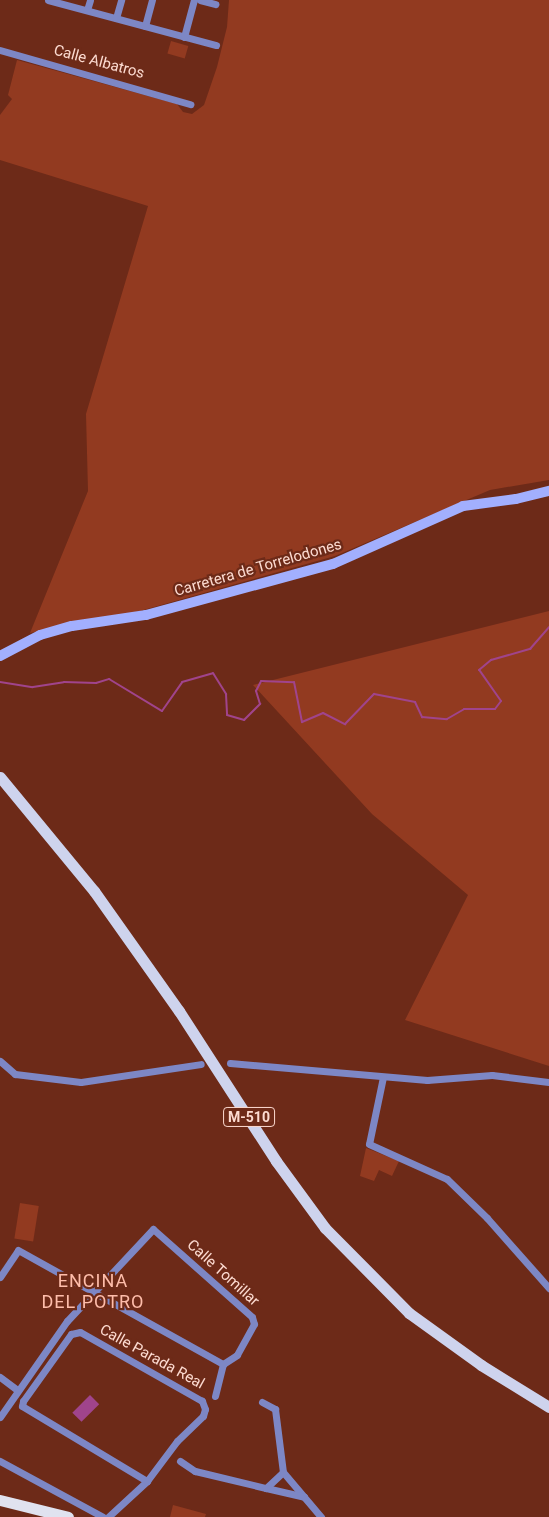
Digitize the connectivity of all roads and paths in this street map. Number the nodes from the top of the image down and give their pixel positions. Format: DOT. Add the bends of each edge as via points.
graph roads {
  1 [pos="48,0"];
  2 [pos="90,0"];
  3 [pos="121,0"];
  4 [pos="152,0"];
  5 [pos="194,0"];
  6 [pos="200,0"];
  7 [pos="59,1"];
  8 [pos="214,4"];
  9 [pos="87,10"];
  10 [pos="116,18"];
  11 [pos="145,26"];
  12 [pos="184,37"];
  13 [pos="216,45"];
  14 [pos="0,50"];
  15 [pos="190,104"];
  16 [pos="549,490"];
  17 [pos="0,656"];
  18 [pos="0,777"];
  19 [pos="0,1062"];
  20 [pos="230,1063"];
  21 [pos="201,1064"];
  22 [pos="383,1077"];
  23 [pos="549,1082"];
  24 [pos="0,1277"];
  25 [pos="549,1288"];
  26 [pos="94,1293"];
  27 [pos="223,1364"];
  28 [pos="0,1377"];
  29 [pos="17,1390"];
  30 [pos="215,1396"];
  31 [pos="262,1402"];
  32 [pos="549,1407"];
  33 [pos="0,1417"];
  34 [pos="0,1461"];
  35 [pos="180,1461"];
  36 [pos="284,1472"];
  37 [pos="148,1481"];
  38 [pos="266,1488"];
  39 [pos="305,1497"];
  40 [pos="0,1500"];
  41 [pos="0,1506"];
  42 [pos="44,1517"];
  43 [pos="68,1517"];
  44 [pos="103,1517"];
  45 [pos="108,1517"];
  46 [pos="322,1517"];
  1 -- 7 [label="street"];
  2 -- 9 [label="street"];
  3 -- 10 [label="street"];
  4 -- 11 [label="street"];
  5 -- 12 [label="street"];
  6 -- 8 [label="street"];
  7 -- 9 [label="street"];
  9 -- 10 [label="street"];
  10 -- 11 [label="street"];
  11 -- 12 [label="street"];
  12 -- 13 [label="street"];
  14 -- 15 [label="street, Calle Albatros"];
  16 -- 17 [label="main road, Carretera de Torrelodones" via="516,499 463,506 333,564 146,615 72,626 40,635"];
  18 -- 32 [label="main road, M-510" via="94,891 325,1228 410,1313 481,1365"];
  19 -- 21 [label="street" via="15,1074 81,1082"];
  20 -- 22 [label="street"];
  22 -- 23 [label="street" via="427,1080 492,1075"];
  22 -- 25 [label="street" via="369,1144 447,1179 487,1218"];
  24 -- 26 [label="street" via="18,1250"];
  26 -- 27 [label="street"];
  26 -- 27 [label="street, Calle Tomillar" via="153,1229 252,1317 252,1332 237,1355"];
  26 -- 29 [label="street" via="67,1321"];
  27 -- 30 [label="street"];
  28 -- 29 [label="street"];
  29 -- 33 [label="street"];
  31 -- 36 [label="street" via="275,1408"];
  34 -- 44 [label="street"];
  35 -- 38 [label="street" via="196,1471"];
  36 -- 38 [label="street"];
  36 -- 39 [label="street"];
  37 -- 37 [label="street, Calle Parada Real" via="177,1441 203,1416 202,1401 80,1332 71,1334 22,1406"];
  37 -- 45 [label="street, Calle Parada Real"];
  38 -- 39 [label="street"];
  39 -- 46 [label="street"];
  40 -- 43 [label="highway"];
  41 -- 42 [label="highway"];
}
